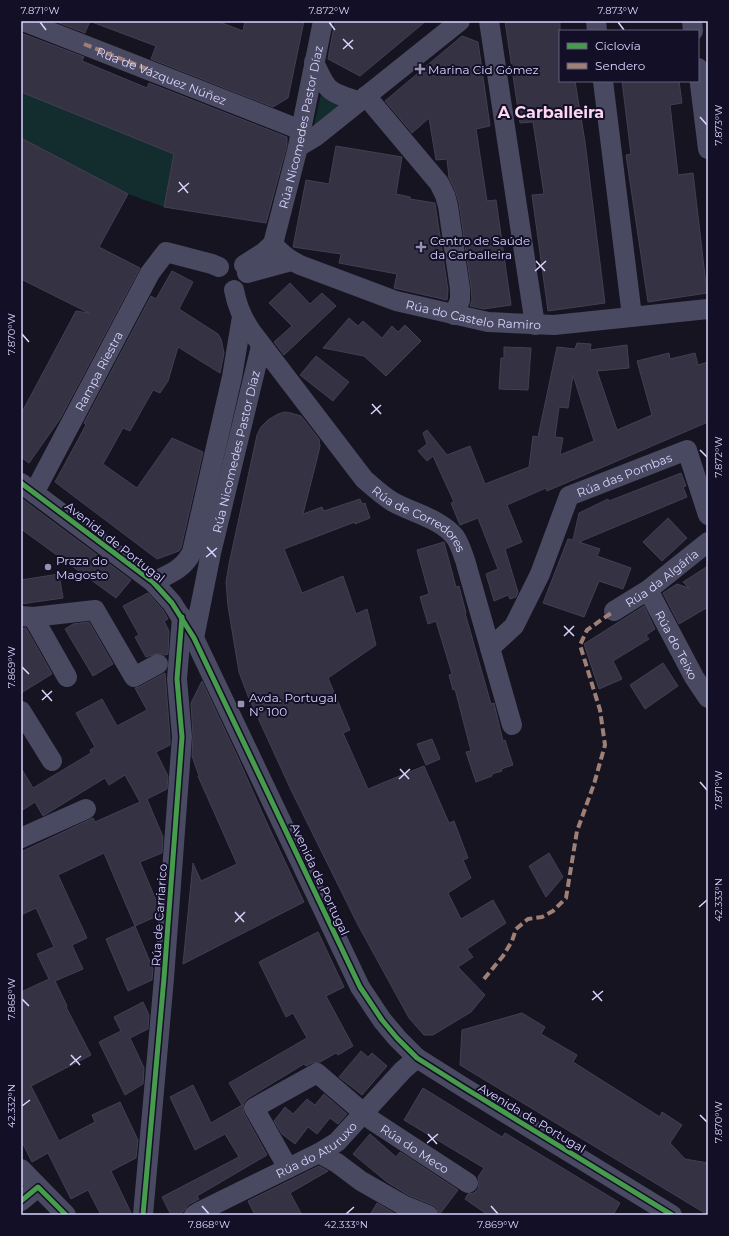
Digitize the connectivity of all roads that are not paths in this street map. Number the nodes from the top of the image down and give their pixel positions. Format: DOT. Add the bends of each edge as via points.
graph roads {
  1 [pos="23,21"];
  2 [pos="323,21"];
  3 [pos="460,21"];
  4 [pos="489,21"];
  5 [pos="314,62"];
  6 [pos="699,76"];
  7 [pos="603,82"];
  8 [pos="362,99"];
  9 [pos="300,138"];
  10 [pos="708,149"];
  11 [pos="273,244"];
  12 [pos="291,261"];
  13 [pos="219,267"];
  14 [pos="246,269"];
  15 [pos="234,290"];
  16 [pos="708,309"];
  17 [pos="454,315"];
  18 [pos="632,316"];
  19 [pos="242,318"];
  20 [pos="535,325"];
  21 [pos="262,346"];
  22 [pos="28,488"];
  23 [pos="708,515"];
  24 [pos="708,542"];
  25 [pos="154,582"];
  26 [pos="648,590"];
  27 [pos="614,611"];
  28 [pos="27,616"];
  29 [pos="182,617"];
  30 [pos="194,638"];
  31 [pos="490,648"];
  32 [pos="158,664"];
  33 [pos="67,677"];
  34 [pos="708,698"];
  35 [pos="21,711"];
  36 [pos="512,725"];
  37 [pos="52,761"];
  38 [pos="86,809"];
  39 [pos="21,838"];
  40 [pos="417,1058"];
  41 [pos="364,1113"];
  42 [pos="337,1142"];
  43 [pos="319,1153"];
  44 [pos="337,1163"];
  45 [pos="288,1168"];
  46 [pos="21,1169"];
  47 [pos="468,1183"];
  48 [pos="38,1187"];
  49 [pos="21,1201"];
  50 [pos="66,1215"];
  51 [pos="143,1215"];
  52 [pos="194,1215"];
  53 [pos="428,1215"];
  54 [pos="672,1215"];
  1 -- 9 [label="street, Rúa de Vázquez Núñez"];
  2 -- 5 [label="street, Rúa Nicomedes Pastor Díaz"];
  3 -- 8 [label="street"];
  4 -- 20 [label="street"];
  5 -- 8 [label="street" via="330,90 338,95"];
  5 -- 9 [label="street, Rúa Nicomedes Pastor Díaz"];
  6 -- 10 [label="street"];
  7 -- 18 [label="street"];
  8 -- 9 [label="street" via="315,137"];
  8 -- 17 [label="street" via="439,183 445,195 460,288 460,300"];
  9 -- 11 [label="street, Rúa Nicomedes Pastor Díaz"];
  11 -- 12 [label="street"];
  11 -- 14 [label="street"];
  12 -- 14 [label="street"];
  12 -- 17 [label="street, Rúa do Castelo Ramiro" via="396,301"];
  13 -- 14 [label="street" via="226,261 236,260"];
  13 -- 15 [label="street" via="217,276 220,285"];
  13 -- 22 [label="street, Rampa Riestra" via="166,252 150,273"];
  14 -- 15 [label="street" via="247,278 242,286"];
  15 -- 19 [label="street, Rúa Nicomedes Pastor Díaz"];
  16 -- 18 [label="street, Rúa do Castelo Ramiro"];
  17 -- 20 [label="street, Rúa do Castelo Ramiro" via="488,322"];
  18 -- 20 [label="street, Rúa do Castelo Ramiro"];
  19 -- 21 [label="street, Rúa Nicomedes Pastor Díaz"];
  19 -- 25 [label="street, Rúa Nicomedes Pastor Díaz" via="232,377 192,552 179,568"];
  21 -- 30 [label="street, Rúa Nicomedes Pastor Díaz" via="211,553"];
  21 -- 31 [label="street, Rúa de Corredores" via="364,479 393,502 434,521 455,537 465,560"];
  22 -- 25 [label="street, Avenida de Portugal"];
  23 -- 31 [label="street, Rúa das Pombas" via="687,450 569,496 540,574 514,626"];
  24 -- 26 [label="street, Rúa da Algária"];
  25 -- 29 [label="street, Avenida de Portugal"];
  26 -- 27 [label="street, Rúa da Algária"];
  26 -- 34 [label="street, Rúa do Teixo" via="694,677"];
  28 -- 32 [label="street" via="94,610 134,677"];
  28 -- 33 [label="street"];
  29 -- 30 [label="street, Avenida de Portugal"];
  29 -- 51 [label="street, Rúa de Carriarico" via="177,680 182,736"];
  30 -- 40 [label="street, Avenida de Portugal" via="360,987 382,1020"];
  31 -- 36 [label="street, Rúa de Corredores"];
  35 -- 37 [label="street"];
  38 -- 39 [label="street"];
  40 -- 41 [label="street, Rúa do Aturuxo"];
  40 -- 54 [label="street, Avenida de Portugal"];
  41 -- 42 [label="street, Rúa do Aturuxo"];
  41 -- 45 [label="street, Rúa do Meco" via="317,1073 254,1108"];
  41 -- 47 [label="street, Rúa do Meco"];
  42 -- 43 [label="street, Rúa do Aturuxo"];
  42 -- 44 [label="street" via="334,1154"];
  43 -- 44 [label="street"];
  43 -- 45 [label="street, Rúa do Aturuxo"];
  44 -- 53 [label="street" via="361,1181 403,1205"];
  45 -- 52 [label="street, Rúa do Aturuxo"];
  46 -- 48 [label="street"];
  48 -- 49 [label="street"];
  48 -- 50 [label="street"];
}
